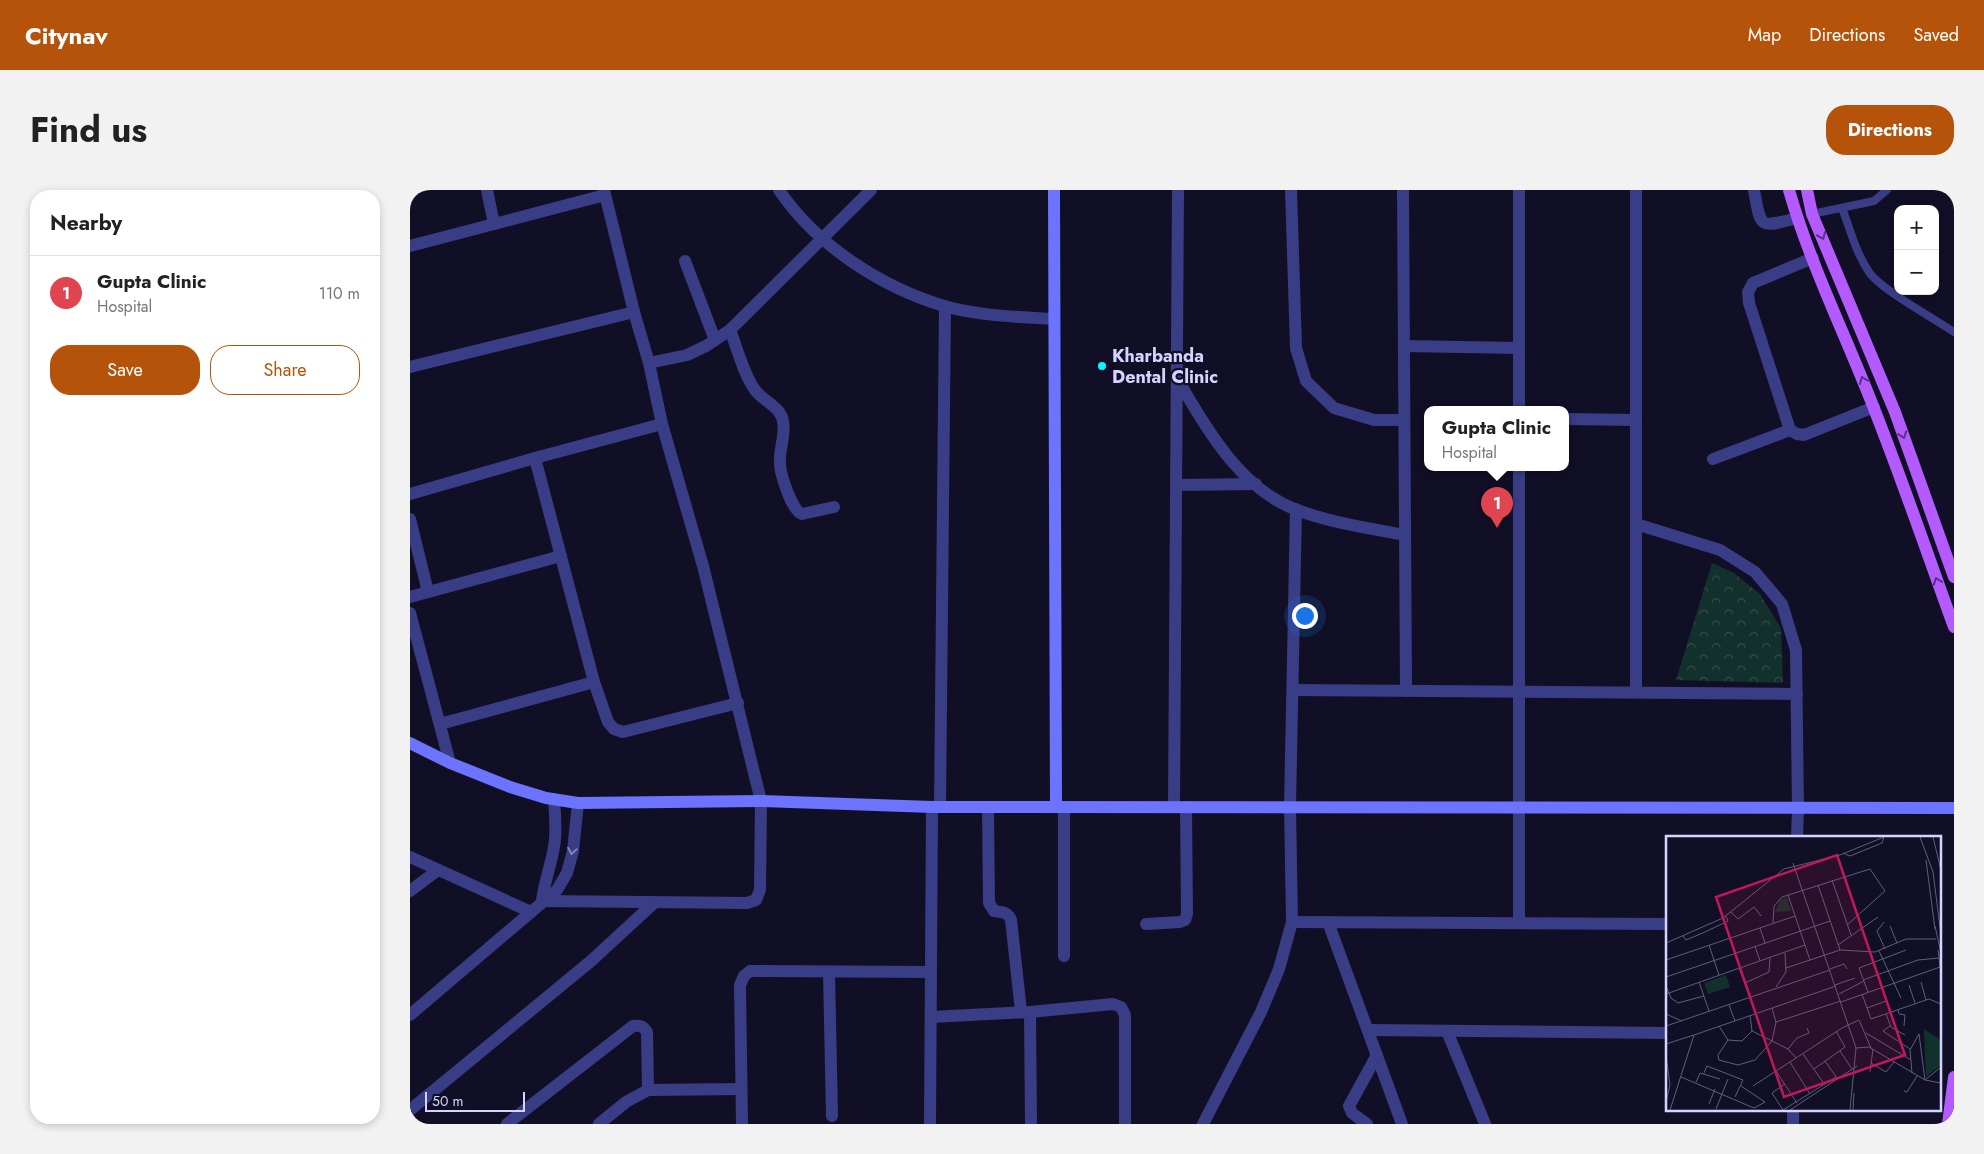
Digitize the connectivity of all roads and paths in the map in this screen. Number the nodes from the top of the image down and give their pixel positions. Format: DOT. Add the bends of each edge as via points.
graph roads {
  1 [pos="487,190"];
  2 [pos="779,190"];
  3 [pos="871,190"];
  4 [pos="1054,190"];
  5 [pos="1178,190"];
  6 [pos="1291,190"];
  7 [pos="1403,190"];
  8 [pos="1519,190"];
  9 [pos="1636,190"];
  10 [pos="1754,190"];
  11 [pos="1789,190"];
  12 [pos="1806,190"];
  13 [pos="1887,190"];
  14 [pos="604,193"];
  15 [pos="1842,208"];
  16 [pos="1812,214"];
  17 [pos="1797,218"];
  18 [pos="494,224"];
  19 [pos="822,239"];
  20 [pos="410,246"];
  21 [pos="1813,258"];
  22 [pos="685,261"];
  23 [pos="945,306"];
  24 [pos="634,312"];
  25 [pos="1054,319"];
  26 [pos="730,330"];
  27 [pos="1954,332"];
  28 [pos="715,340"];
  29 [pos="1404,346"];
  30 [pos="1519,348"];
  31 [pos="650,363"];
  32 [pos="410,367"];
  33 [pos="1178,380"];
  34 [pos="1519,406"];
  35 [pos="1894,412"];
  36 [pos="1876,413"];
  37 [pos="1569,419"];
  38 [pos="1404,420"];
  39 [pos="1636,420"];
  40 [pos="662,424"];
  41 [pos="1790,430"];
  42 [pos="535,458"];
  43 [pos="1714,459"];
  44 [pos="1519,471"];
  45 [pos="1256,484"];
  46 [pos="1177,485"];
  47 [pos="410,494"];
  48 [pos="834,507"];
  49 [pos="1296,510"];
  50 [pos="410,519"];
  51 [pos="1636,524"];
  52 [pos="1405,535"];
  53 [pos="561,556"];
  54 [pos="1954,577"];
  55 [pos="428,592"];
  56 [pos="410,597"];
  57 [pos="410,614"];
  58 [pos="1954,627"];
  59 [pos="594,682"];
  60 [pos="1293,690"];
  61 [pos="1406,691"];
  62 [pos="1519,692"];
  63 [pos="1636,692"];
  64 [pos="1797,694"];
  65 [pos="738,704"];
  66 [pos="440,724"];
  67 [pos="410,743"];
  68 [pos="450,763"];
  69 [pos="554,799"];
  70 [pos="761,801"];
  71 [pos="578,803"];
  72 [pos="936,807"];
  73 [pos="988,807"];
  74 [pos="1060,807"];
  75 [pos="1180,807"];
  76 [pos="1290,807"];
  77 [pos="1519,808"];
  78 [pos="1954,808"];
  79 [pos="1798,809"];
  80 [pos="557,826"];
  81 [pos="575,829"];
  82 [pos="1796,836"];
  83 [pos="410,857"];
  84 [pos="438,870"];
  85 [pos="410,891"];
  86 [pos="542,901"];
  87 [pos="655,902"];
  88 [pos="531,912"];
  89 [pos="1292,922"];
  90 [pos="1328,922"];
  91 [pos="1519,923"];
  92 [pos="1146,924"];
  93 [pos="1666,924"];
  94 [pos="1064,956"];
  95 [pos="931,972"];
  96 [pos="829,973"];
  97 [pos="1026,1011"];
  98 [pos="410,1015"];
  99 [pos="931,1017"];
  100 [pos="1368,1030"];
  101 [pos="1447,1031"];
  102 [pos="1666,1033"];
  103 [pos="1377,1055"];
  104 [pos="1954,1077"];
  105 [pos="742,1089"];
  106 [pos="648,1090"];
  107 [pos="410,1110"];
  108 [pos="832,1116"];
  109 [pos="508,1124"];
  110 [pos="600,1124"];
  111 [pos="742,1124"];
  112 [pos="930,1124"];
  113 [pos="1031,1124"];
  114 [pos="1125,1124"];
  115 [pos="1203,1124"];
  116 [pos="1367,1124"];
  117 [pos="1402,1124"];
  118 [pos="1484,1124"];
  119 [pos="1948,1124"];
  1 -- 18 [label="street"];
  2 -- 19 [label="street"];
  3 -- 19 [label="street"];
  4 -- 25 [label="street"];
  5 -- 33 [label="street"];
  6 -- 38 [label="street" via="1296,348 1306,381 1334,408 1374,420"];
  7 -- 29 [label="street"];
  8 -- 30 [label="street"];
  9 -- 39 [label="street"];
  10 -- 17 [label="street" via="1759,218 1764,223"];
  11 -- 17 [label="main road"];
  12 -- 16 [label="main road"];
  13 -- 15 [label="lane" via="1874,201"];
  14 -- 18 [label="street"];
  14 -- 24 [label="street"];
  15 -- 16 [label="lane"];
  15 -- 27 [label="lane" via="1870,274 1890,291"];
  16 -- 35 [label="main road, one-way"];
  17 -- 21 [label="main road"];
  18 -- 20 [label="street"];
  19 -- 23 [label="street" via="881,280"];
  19 -- 26 [label="street"];
  36 -- 21 [label="main road, one-way"];
  21 -- 41 [label="street" via="1753,283 1748,292"];
  22 -- 28 [label="street"];
  23 -- 25 [label="street" via="994,315"];
  23 -- 72 [label="street"];
  24 -- 31 [label="street"];
  24 -- 32 [label="street"];
  25 -- 74 [label="street"];
  26 -- 28 [label="street"];
  26 -- 48 [label="street" via="749,381 783,418 782,478 796,510 802,514"];
  28 -- 31 [label="street" via="687,355"];
  29 -- 30 [label="street"];
  29 -- 38 [label="street"];
  30 -- 34 [label="street"];
  31 -- 40 [label="street"];
  33 -- 45 [label="street" via="1230,461"];
  33 -- 46 [label="street"];
  35 -- 36 [label="main road"];
  35 -- 54 [label="main road, one-way"];
  36 -- 41 [label="street" via="1800,436"];
  58 -- 36 [label="main road, one-way"];
  37 -- 39 [label="street"];
  38 -- 52 [label="street"];
  39 -- 51 [label="street"];
  40 -- 42 [label="street"];
  40 -- 65 [label="street"];
  41 -- 43 [label="street"];
  42 -- 47 [label="street"];
  42 -- 53 [label="street"];
  44 -- 62 [label="street"];
  45 -- 46 [label="street"];
  45 -- 49 [label="street"];
  46 -- 75 [label="street"];
  49 -- 52 [label="street" via="1336,522"];
  49 -- 60 [label="street"];
  50 -- 55 [label="street"];
  51 -- 63 [label="street"];
  51 -- 64 [label="street" via="1720,550 1756,572 1782,604 1796,650"];
  52 -- 61 [label="street"];
  53 -- 55 [label="street"];
  53 -- 59 [label="street"];
  55 -- 56 [label="street"];
  57 -- 66 [label="street"];
  59 -- 65 [label="street" via="608,722 623,732"];
  59 -- 66 [label="street"];
  60 -- 61 [label="street"];
  60 -- 76 [label="street"];
  61 -- 62 [label="street"];
  62 -- 63 [label="street"];
  62 -- 77 [label="street"];
  63 -- 64 [label="street"];
  64 -- 79 [label="street"];
  65 -- 70 [label="street"];
  66 -- 68 [label="street"];
  67 -- 68 [label="street"];
  68 -- 69 [label="street" via="510,787"];
  69 -- 71 [label="street"];
  69 -- 80 [label="street"];
  70 -- 71 [label="street"];
  70 -- 72 [label="street"];
  70 -- 87 [label="street" via="760,890 756,900 747,903"];
  71 -- 81 [label="street"];
  72 -- 73 [label="street"];
  72 -- 95 [label="street"];
  73 -- 74 [label="street"];
  73 -- 97 [label="street" via="989,903 994,910 1010,916"];
  74 -- 75 [label="street"];
  74 -- 94 [label="street"];
  75 -- 76 [label="street"];
  75 -- 92 [label="street" via="1187,914 1180,922"];
  76 -- 77 [label="street"];
  76 -- 89 [label="street"];
  77 -- 79 [label="street"];
  77 -- 91 [label="street"];
  78 -- 79 [label="street"];
  79 -- 82 [label="street"];
  80 -- 81 [label="street"];
  80 -- 86 [label="street"];
  81 -- 86 [label="street, one-way" via="567,873 556,890"];
  83 -- 84 [label="street"];
  84 -- 85 [label="street"];
  84 -- 88 [label="street"];
  86 -- 87 [label="street"];
  86 -- 88 [label="street"];
  87 -- 107 [label="street" via="590,961"];
  88 -- 98 [label="street"];
  89 -- 90 [label="street"];
  89 -- 115 [label="street" via="1279,969 1261,1012"];
  90 -- 91 [label="street"];
  90 -- 100 [label="street"];
  91 -- 93 [label="street"];
  95 -- 96 [label="street"];
  95 -- 99 [label="street"];
  96 -- 105 [label="street" via="750,971 744,976 740,985"];
  96 -- 108 [label="street"];
  97 -- 99 [label="street"];
  97 -- 113 [label="street"];
  97 -- 114 [label="street" via="1113,1004 1121,1007 1125,1016"];
  99 -- 112 [label="street"];
  100 -- 101 [label="street"];
  100 -- 103 [label="street"];
  101 -- 102 [label="street"];
  101 -- 118 [label="street"];
  103 -- 116 [label="street" via="1349,1106 1352,1113"];
  103 -- 117 [label="street"];
  104 -- 119 [label="main road"];
  105 -- 106 [label="street"];
  105 -- 111 [label="street"];
  106 -- 109 [label="street" via="647,1032 644,1027 633,1026"];
  106 -- 110 [label="street" via="626,1102"];
}
